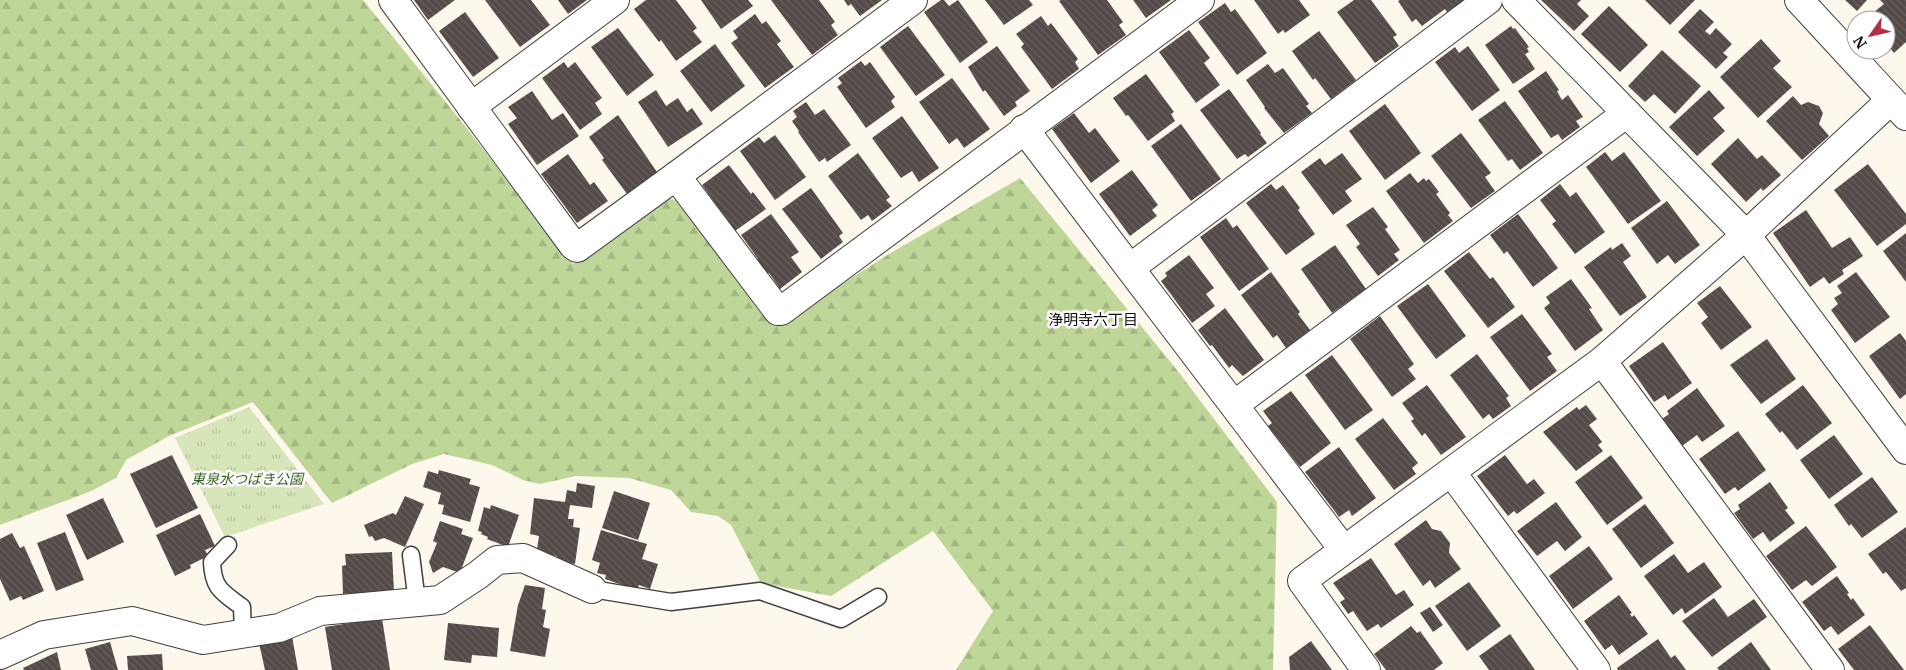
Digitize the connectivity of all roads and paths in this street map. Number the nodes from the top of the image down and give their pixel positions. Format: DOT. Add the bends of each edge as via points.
graph roads {
  1 [pos="393,0"];
  2 [pos="615,0"];
  3 [pos="913,0"];
  4 [pos="1200,0"];
  5 [pos="1488,0"];
  6 [pos="1516,0"];
  7 [pos="1799,0"];
  8 [pos="1901,101"];
  9 [pos="471,107"];
  10 [pos="1627,113"];
  11 [pos="1024,129"];
  12 [pos="676,176"];
  13 [pos="1746,235"];
  14 [pos="1130,268"];
  15 [pos="1602,361"];
  16 [pos="1234,405"];
  17 [pos="1906,450"];
  18 [pos="1452,473"];
  19 [pos="228,545"];
  20 [pos="1343,549"];
  21 [pos="411,555"];
  22 [pos="592,589"];
  23 [pos="878,597"];
  24 [pos="417,602"];
  25 [pos="244,634"];
  26 [pos="0,655"];
  27 [pos="1366,670"];
  28 [pos="1596,670"];
  29 [pos="1830,670"];
  1 -- 9 [label="street"];
  2 -- 9 [label="street"];
  3 -- 12 [label="street"];
  4 -- 11 [label="street"];
  5 -- 14 [label="street"];
  6 -- 10 [label="street"];
  7 -- 8 [label="street"];
  8 -- 13 [label="street"];
  9 -- 12 [label="street" via="578,248"];
  10 -- 13 [label="street"];
  10 -- 16 [label="street"];
  11 -- 12 [label="street" via="781,311"];
  11 -- 14 [label="street"];
  13 -- 15 [label="street"];
  13 -- 17 [label="street"];
  14 -- 16 [label="street"];
  15 -- 18 [label="street"];
  15 -- 29 [label="street"];
  16 -- 20 [label="street"];
  18 -- 20 [label="street"];
  18 -- 28 [label="street"];
  19 -- 25 [label="lane" via="212,562 212,575 217,588 242,607"];
  20 -- 27 [label="street" via="1302,581"];
  21 -- 24 [label="lane"];
  22 -- 23 [label="lane" via="671,602 760,591 841,619"];
  22 -- 24 [label="street" via="523,558 515,558 497,560 440,600"];
  24 -- 25 [label="street" via="320,611 279,628"];
  25 -- 26 [label="street" via="203,640 132,621 44,635"];
}
